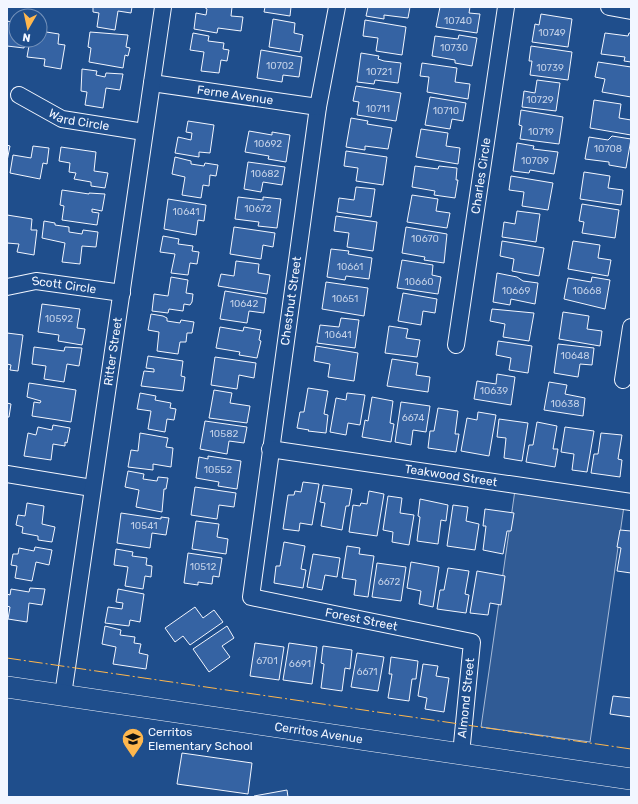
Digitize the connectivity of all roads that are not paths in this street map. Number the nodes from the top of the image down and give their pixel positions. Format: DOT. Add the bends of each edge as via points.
graph roads {
  1 [pos="163,7"];
  2 [pos="337,7"];
  3 [pos="506,7"];
  4 [pos="609,7"];
  5 [pos="631,11"];
  6 [pos="152,83"];
  7 [pos="19,95"];
  8 [pos="318,107"];
  9 [pos="144,132"];
  10 [pos="7,286"];
  11 [pos="122,293"];
  12 [pos="631,327"];
  13 [pos="456,345"];
  14 [pos="623,380"];
  15 [pos="270,449"];
  16 [pos="7,474"];
  17 [pos="92,488"];
  18 [pos="631,502"];
  19 [pos="251,597"];
  20 [pos="472,642"];
  21 [pos="7,687"];
  22 [pos="63,695"];
  23 [pos="460,754"];
  24 [pos="631,779"];
  1 -- 6 [label="street, Ritter Street"];
  2 -- 8 [label="street, Chestnut Street"];
  3 -- 13 [label="street, Charles Circle"];
  4 -- 5 [label="street"];
  6 -- 8 [label="street, Ferne Avenue"];
  6 -- 9 [label="street, Ritter Street"];
  7 -- 9 [label="street, Ward Circle" via="62,119"];
  8 -- 15 [label="street, Chestnut Street"];
  9 -- 11 [label="street, Ritter Street"];
  10 -- 11 [label="street, Scott Circle" via="36,281"];
  11 -- 17 [label="street, Ritter Street"];
  12 -- 14 [label="street"];
  15 -- 18 [label="street, Teakwood Street"];
  15 -- 19 [label="street, Chestnut Street"];
  16 -- 17 [label="street"];
  17 -- 22 [label="street, Ritter Street"];
  19 -- 20 [label="street, Forest Street"];
  20 -- 23 [label="street, Almond Street"];
  21 -- 22 [label="main road, Cerritos Avenue"];
  22 -- 23 [label="main road, Cerritos Avenue"];
  23 -- 24 [label="main road, Cerritos Avenue"];
}
